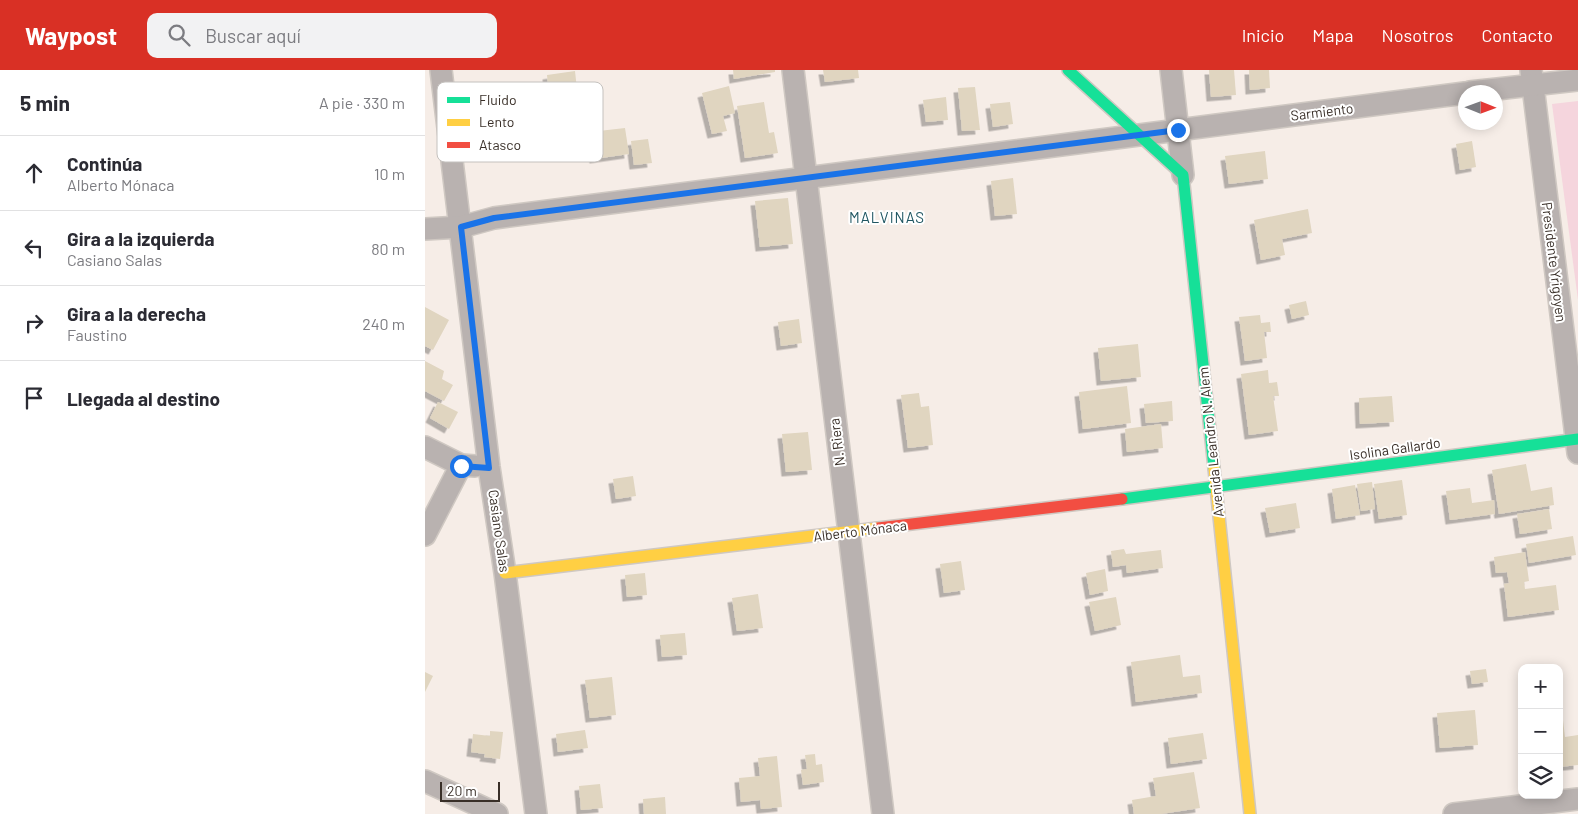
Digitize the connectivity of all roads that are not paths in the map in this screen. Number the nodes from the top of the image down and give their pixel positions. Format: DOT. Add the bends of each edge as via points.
graph roads {
  1 [pos="793,70"];
  2 [pos="1069,70"];
  3 [pos="1171,70"];
  4 [pos="1531,77"];
  5 [pos="1578,80"];
  6 [pos="1498,85"];
  7 [pos="1458,94"];
  8 [pos="1178,130"];
  9 [pos="1138,134"];
  10 [pos="453,162"];
  11 [pos="1183,175"];
  12 [pos="805,177"];
  13 [pos="461,227"];
  14 [pos="425,229"];
  15 [pos="1577,444"];
  16 [pos="425,447"];
  17 [pos="461,466"];
  18 [pos="489,468"];
  19 [pos="1215,488"];
  20 [pos="848,532"];
  21 [pos="425,535"];
  22 [pos="505,573"];
  23 [pos="425,781"];
  24 [pos="1578,799"];
  25 [pos="497,814"];
  26 [pos="536,814"];
  27 [pos="883,814"];
  28 [pos="1250,814"];
  29 [pos="1454,814"];
  1 -- 12 [label="street, N. Riera"];
  2 -- 9 [label="street"];
  3 -- 8 [label="street, Avenida Leandro N. Alem"];
  4 -- 5 [label="street"];
  4 -- 6 [label="street"];
  4 -- 15 [label="street, Presidente Yrigoyen"];
  7 -- 8 [label="street, Sarmiento"];
  8 -- 9 [label="street, Sarmiento"];
  8 -- 11 [label="street, Avenida Leandro N. Alem"];
  9 -- 11 [label="street"];
  9 -- 12 [label="street, Sarmiento"];
  10 -- 13 [label="street, Casiano Salas"];
  11 -- 19 [label="street, Avenida Leandro N. Alem"];
  12 -- 13 [label="street, Sarmiento" via="494,218"];
  12 -- 20 [label="street, N. Riera"];
  13 -- 14 [label="street, Sarmiento"];
  13 -- 18 [label="street, Casiano Salas"];
  15 -- 19 [label="street, Isolina Gallardo"];
  16 -- 17 [label="street"];
  17 -- 18 [label="street"];
  17 -- 21 [label="street"];
  18 -- 22 [label="street, Casiano Salas"];
  19 -- 20 [label="street, Alberto Mónaca"];
  19 -- 28 [label="street, Avenida Leandro N. Alem"];
  20 -- 22 [label="street, Alberto Mónaca"];
  20 -- 27 [label="street, N. Riera"];
  22 -- 26 [label="street, Casiano Salas"];
  23 -- 25 [label="street"];
  24 -- 29 [label="street"];
}
